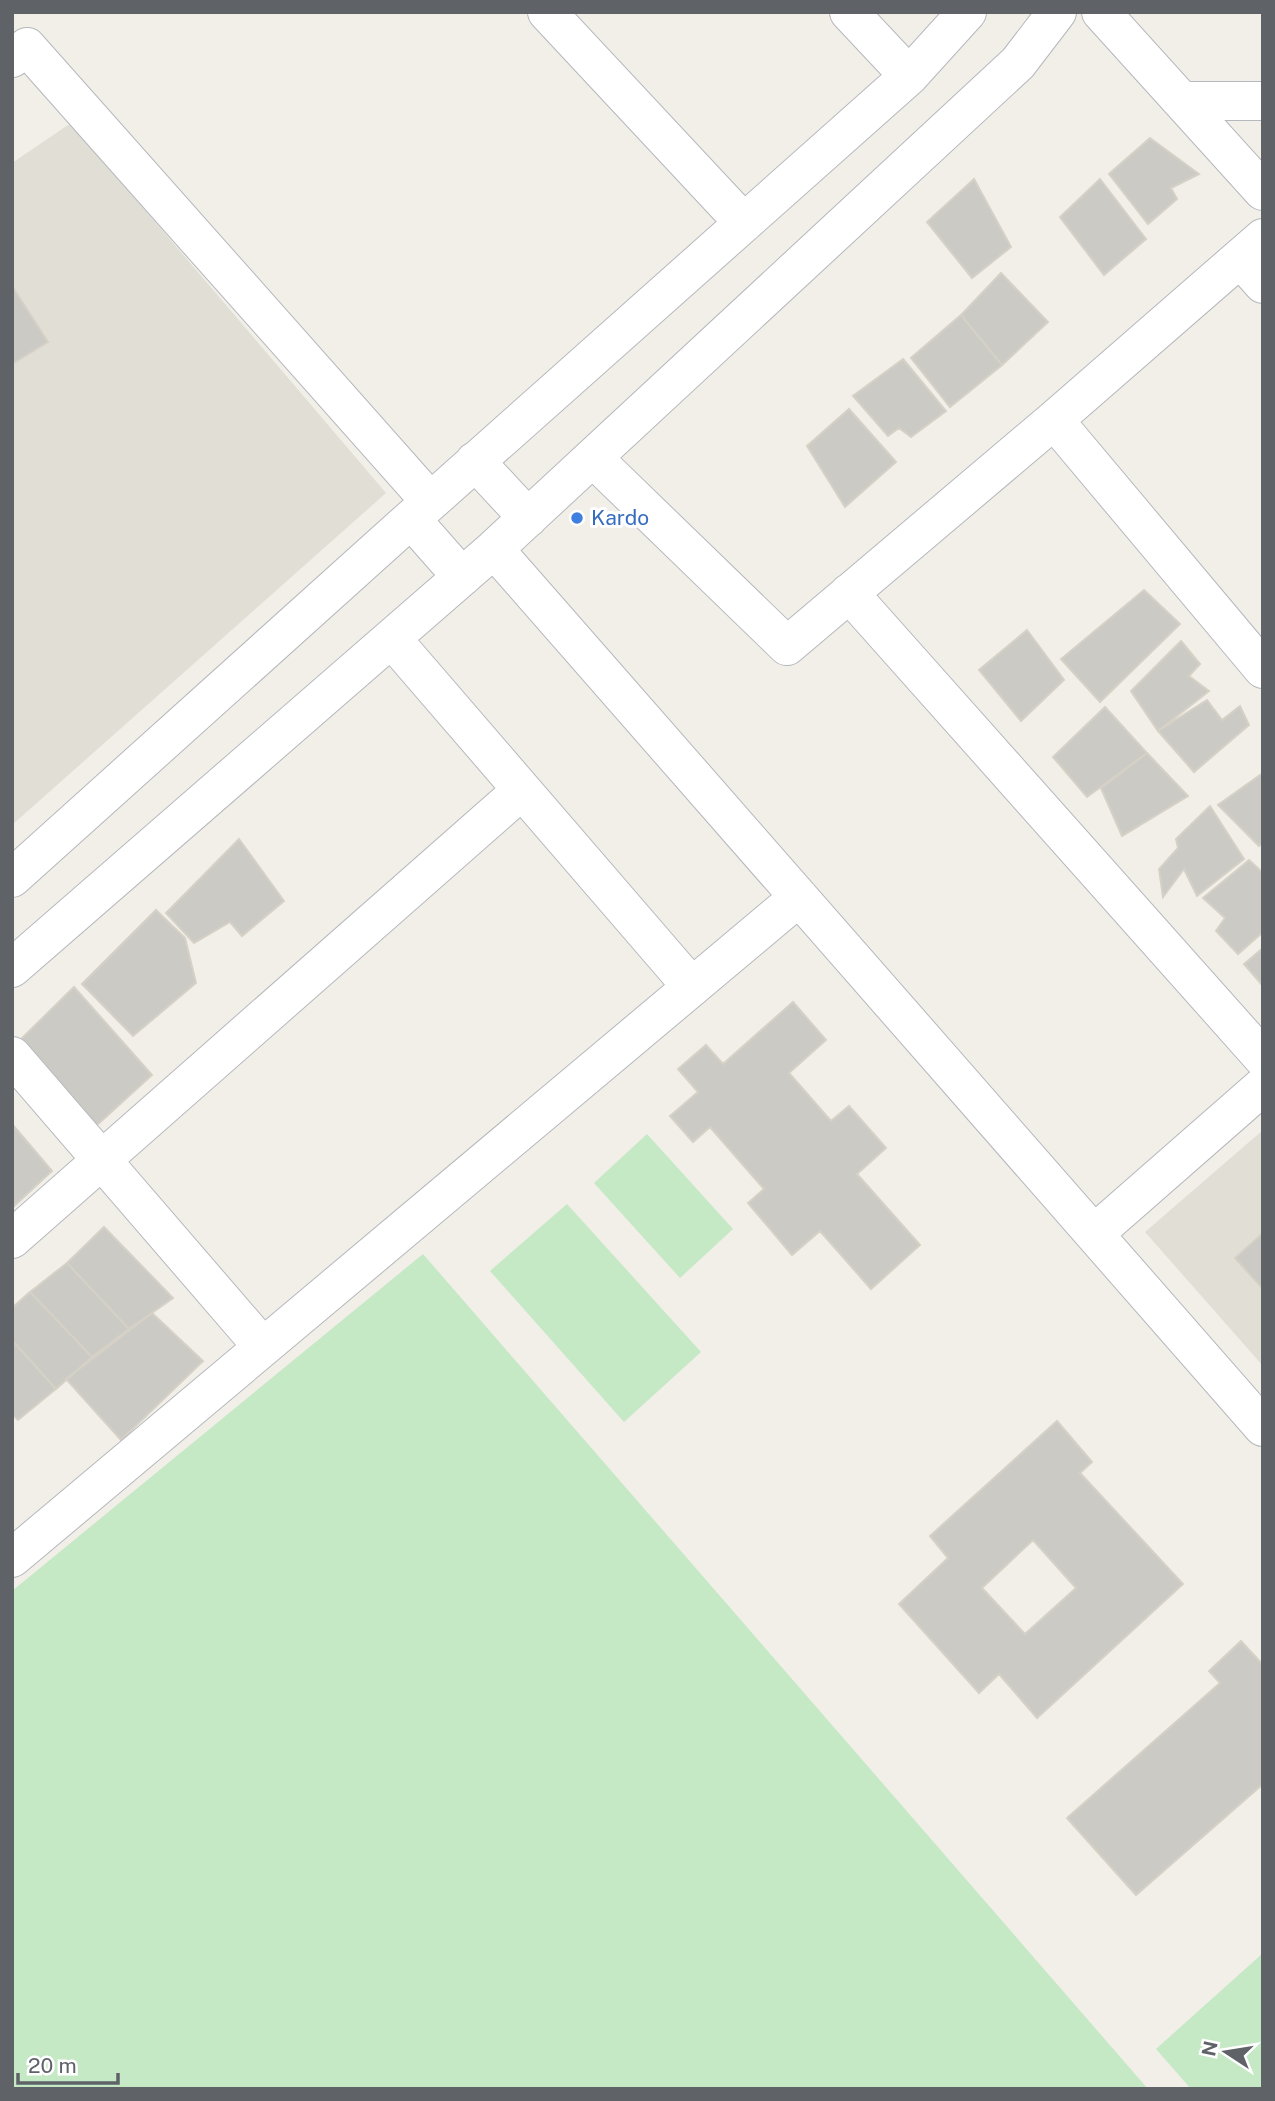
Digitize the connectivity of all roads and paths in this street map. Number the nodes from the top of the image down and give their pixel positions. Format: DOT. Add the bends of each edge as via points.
graph roads {
  1 [pos="547,12"];
  2 [pos="849,12"];
  3 [pos="967,12"];
  4 [pos="1057,12"];
  5 [pos="1101,12"];
  6 [pos="17,45"];
  7 [pos="909,76"];
  8 [pos="1182,101"];
  9 [pos="1263,101"];
  10 [pos="1263,191"];
  11 [pos="744,223"];
  12 [pos="1255,260"];
  13 [pos="1054,420"];
  14 [pos="593,458"];
  15 [pos="475,461"];
  16 [pos="421,510"];
  17 [pos="528,518"];
  18 [pos="494,549"];
  19 [pos="462,578"];
  20 [pos="849,593"];
  21 [pos="392,639"];
  22 [pos="1263,669"];
  23 [pos="522,790"];
  24 [pos="12,878"];
  25 [pos="799,897"];
  26 [pos="12,968"];
  27 [pos="692,987"];
  28 [pos="12,1056"];
  29 [pos="1263,1058"];
  30 [pos="1263,1086"];
  31 [pos="102,1160"];
  32 [pos="1094,1234"];
  33 [pos="12,1238"];
  34 [pos="262,1346"];
  35 [pos="1263,1427"];
  36 [pos="12,1558"];
  1 -- 11 [label="street"];
  2 -- 7 [label="street"];
  3 -- 7 [label="street"];
  4 -- 14 [label="street" via="1018,63"];
  5 -- 8 [label="street"];
  6 -- 16 [label="street"];
  7 -- 11 [label="street"];
  8 -- 9 [label="street"];
  8 -- 10 [label="street"];
  11 -- 15 [label="street"];
  12 -- 13 [label="street"];
  13 -- 20 [label="street"];
  13 -- 22 [label="street"];
  14 -- 17 [label="street"];
  14 -- 20 [label="street" via="786,646"];
  15 -- 16 [label="street"];
  15 -- 17 [label="street"];
  16 -- 19 [label="street"];
  16 -- 24 [label="street"];
  17 -- 18 [label="street"];
  18 -- 19 [label="street"];
  18 -- 25 [label="street"];
  19 -- 21 [label="street"];
  20 -- 29 [label="street"];
  21 -- 23 [label="street"];
  21 -- 26 [label="street"];
  23 -- 27 [label="street"];
  23 -- 31 [label="street"];
  25 -- 27 [label="street"];
  25 -- 32 [label="street"];
  27 -- 34 [label="street"];
  28 -- 31 [label="street"];
  30 -- 32 [label="street"];
  31 -- 33 [label="street"];
  31 -- 34 [label="street"];
  32 -- 35 [label="street"];
  34 -- 36 [label="street"];
}
